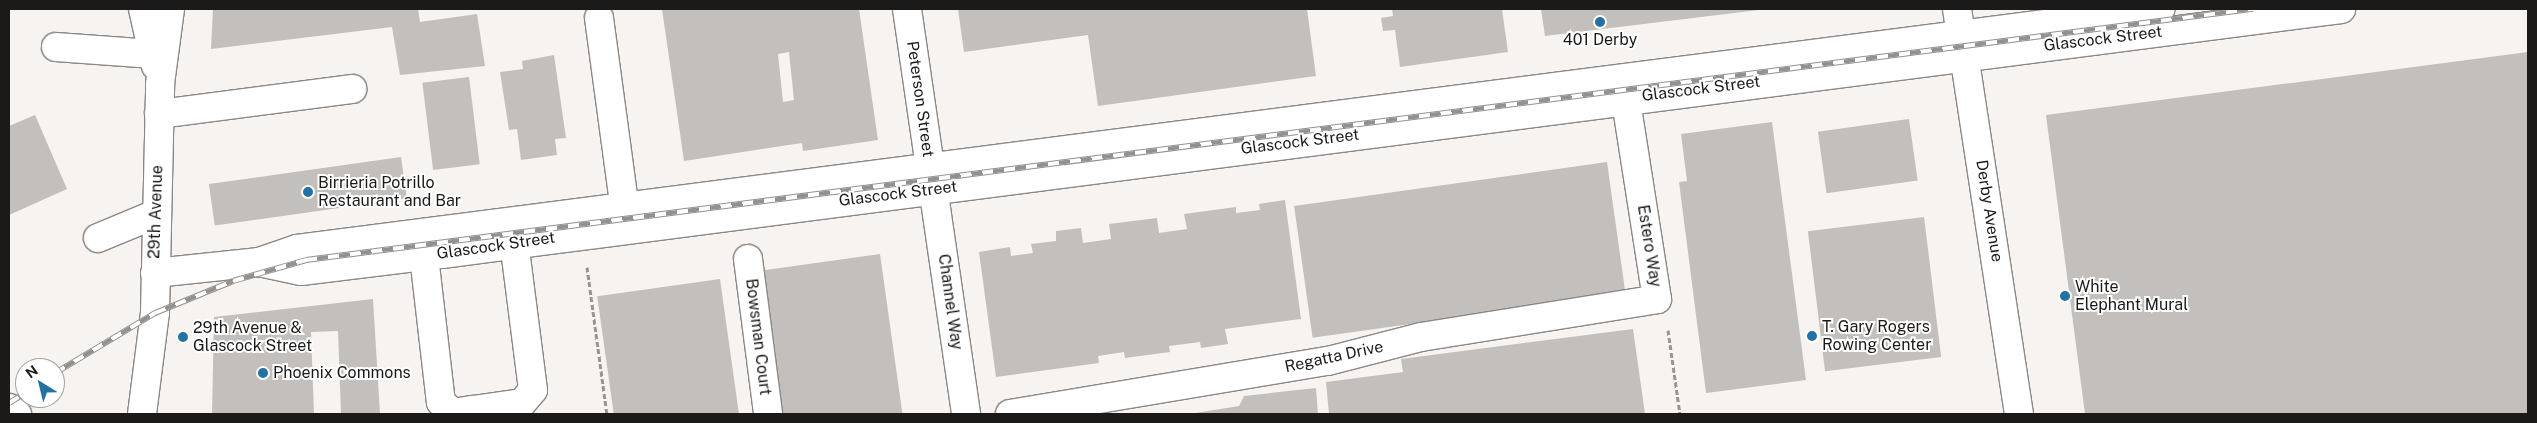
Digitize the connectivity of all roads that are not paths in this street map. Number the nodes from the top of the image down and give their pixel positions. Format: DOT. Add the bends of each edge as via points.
graph roads {
  1 [pos="143,9"];
  2 [pos="170,9"];
  3 [pos="907,9"];
  4 [pos="2162,9"];
  5 [pos="2341,9"];
  6 [pos="2223,17"];
  7 [pos="599,18"];
  8 [pos="1960,33"];
  9 [pos="56,47"];
  10 [pos="153,54"];
  11 [pos="160,84"];
  12 [pos="352,88"];
  13 [pos="1624,88"];
  14 [pos="159,114"];
  15 [pos="932,179"];
  16 [pos="156,214"];
  17 [pos="626,218"];
  18 [pos="512,233"];
  19 [pos="98,238"];
  20 [pos="422,245"];
  21 [pos="748,259"];
  22 [pos="154,273"];
  23 [pos="1657,299"];
  24 [pos="9,408"];
  25 [pos="17,414"];
  26 [pos="142,414"];
  27 [pos="768,414"];
  28 [pos="966,414"];
  29 [pos="1010,414"];
  30 [pos="2020,414"];
  1 -- 10 [label="street"];
  2 -- 11 [label="street, 29th Avenue"];
  3 -- 15 [label="street, Peterson Street"];
  4 -- 8 [label="street, Glascock Street"];
  5 -- 6 [label="street, Glascock Street"];
  6 -- 8 [label="street, Glascock Street"];
  7 -- 17 [label="street"];
  8 -- 13 [label="street, Glascock Street"];
  8 -- 30 [label="street, Derby Avenue"];
  9 -- 10 [label="street"];
  10 -- 11 [label="street"];
  11 -- 14 [label="street, 29th Avenue"];
  12 -- 14 [label="street"];
  13 -- 15 [label="street, Glascock Street"];
  13 -- 23 [label="street, Estero Way"];
  14 -- 16 [label="street, 29th Avenue"];
  15 -- 17 [label="street, Glascock Street"];
  15 -- 28 [label="street, Channel Way"];
  16 -- 19 [label="street"];
  16 -- 22 [label="street, 29th Avenue"];
  17 -- 18 [label="street, Glascock Street"];
  17 -- 18 [label="street, Glascock Street" via="583,234"];
  18 -- 20 [label="street, Glascock Street"];
  18 -- 20 [label="street" via="533,390 522,403 454,413 440,402"];
  20 -- 22 [label="street, Glascock Street" via="301,271 259,262"];
  21 -- 27 [label="street, Bowsman Court"];
  22 -- 26 [label="street, 29th Avenue" via="155,313"];
  23 -- 29 [label="street, Regatta Drive" via="1421,337 1328,360"];
  24 -- 25 [label="street"];
}
